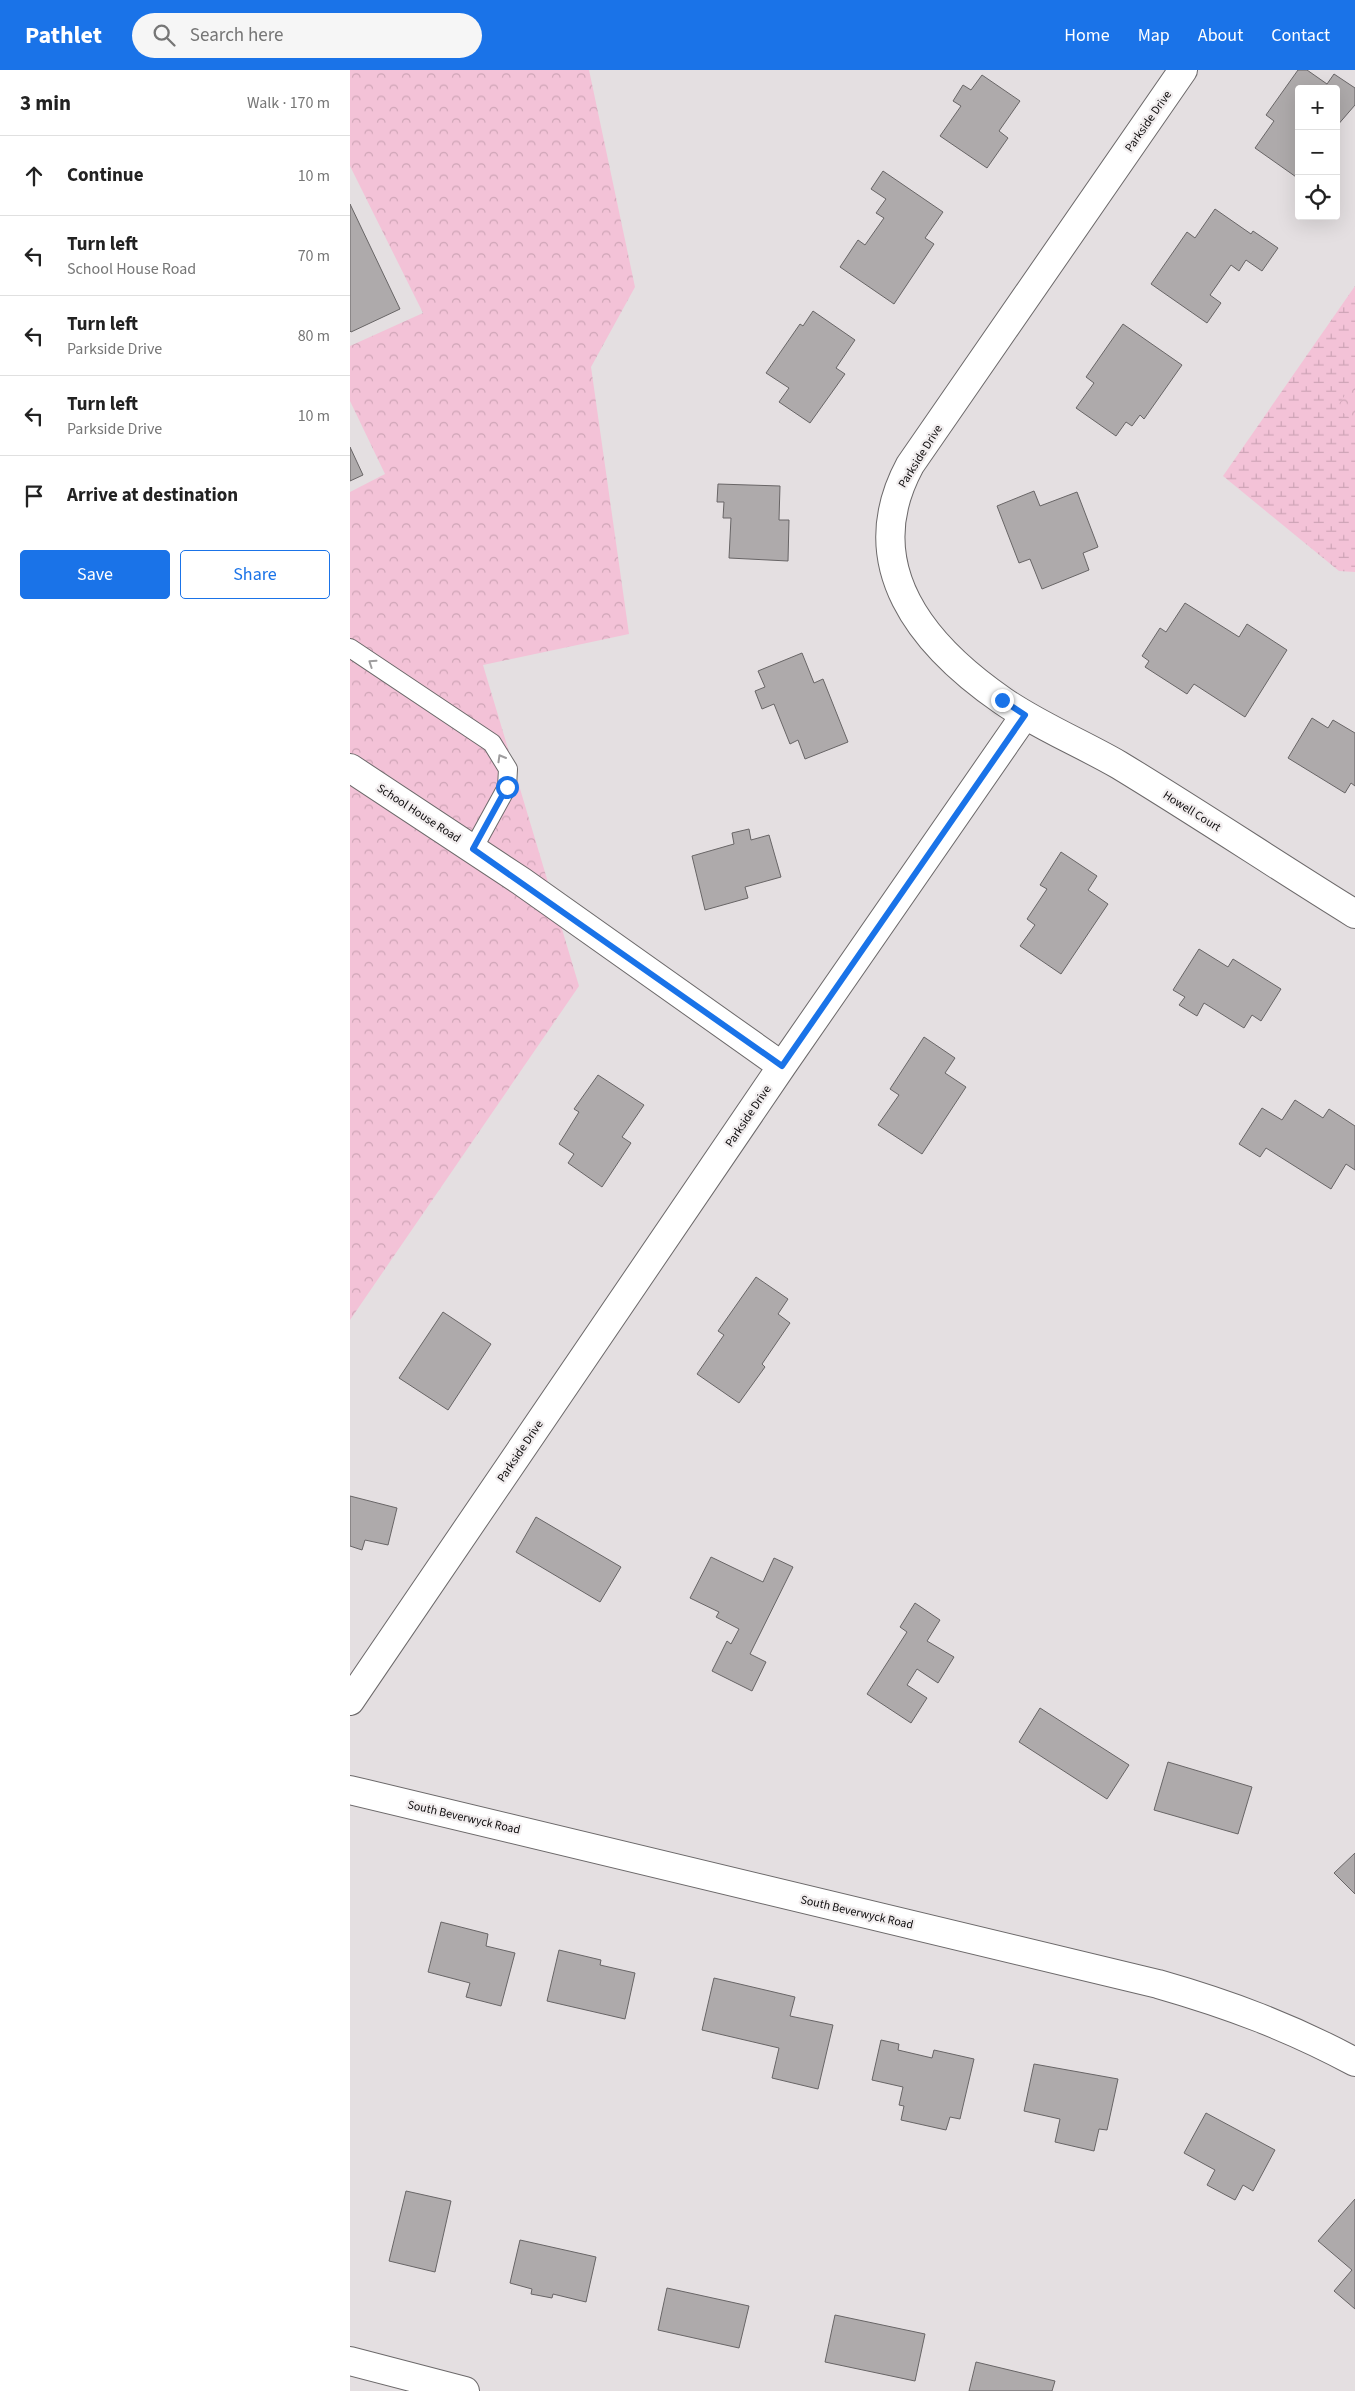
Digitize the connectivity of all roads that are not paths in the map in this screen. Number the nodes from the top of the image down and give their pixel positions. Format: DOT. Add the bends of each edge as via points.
graph roads {
  1 [pos="1184,70"];
  2 [pos="350,648"];
  3 [pos="1025,715"];
  4 [pos="350,768"];
  5 [pos="473,849"];
  6 [pos="1355,914"];
  7 [pos="782,1066"];
  8 [pos="350,1701"];
  9 [pos="350,1790"];
  10 [pos="1355,2062"];
  11 [pos="350,2361"];
  12 [pos="466,2391"];
  1 -- 3 [label="street, Parkside Drive" via="910,465 892,509 890,555 896,578 916,621 957,665"];
  5 -- 2 [label="lane, one-way" via="507,787 508,769 492,743"];
  3 -- 6 [label="street, Howell Court" via="1118,765"];
  3 -- 7 [label="street, Parkside Drive"];
  4 -- 5 [label="street, School House Road"];
  5 -- 7 [label="street, School House Road"];
  7 -- 8 [label="street, Parkside Drive"];
  9 -- 10 [label="street, South Beverwyck Road" via="1158,1984 1226,2004 1291,2030"];
  11 -- 12 [label="street"];
}
